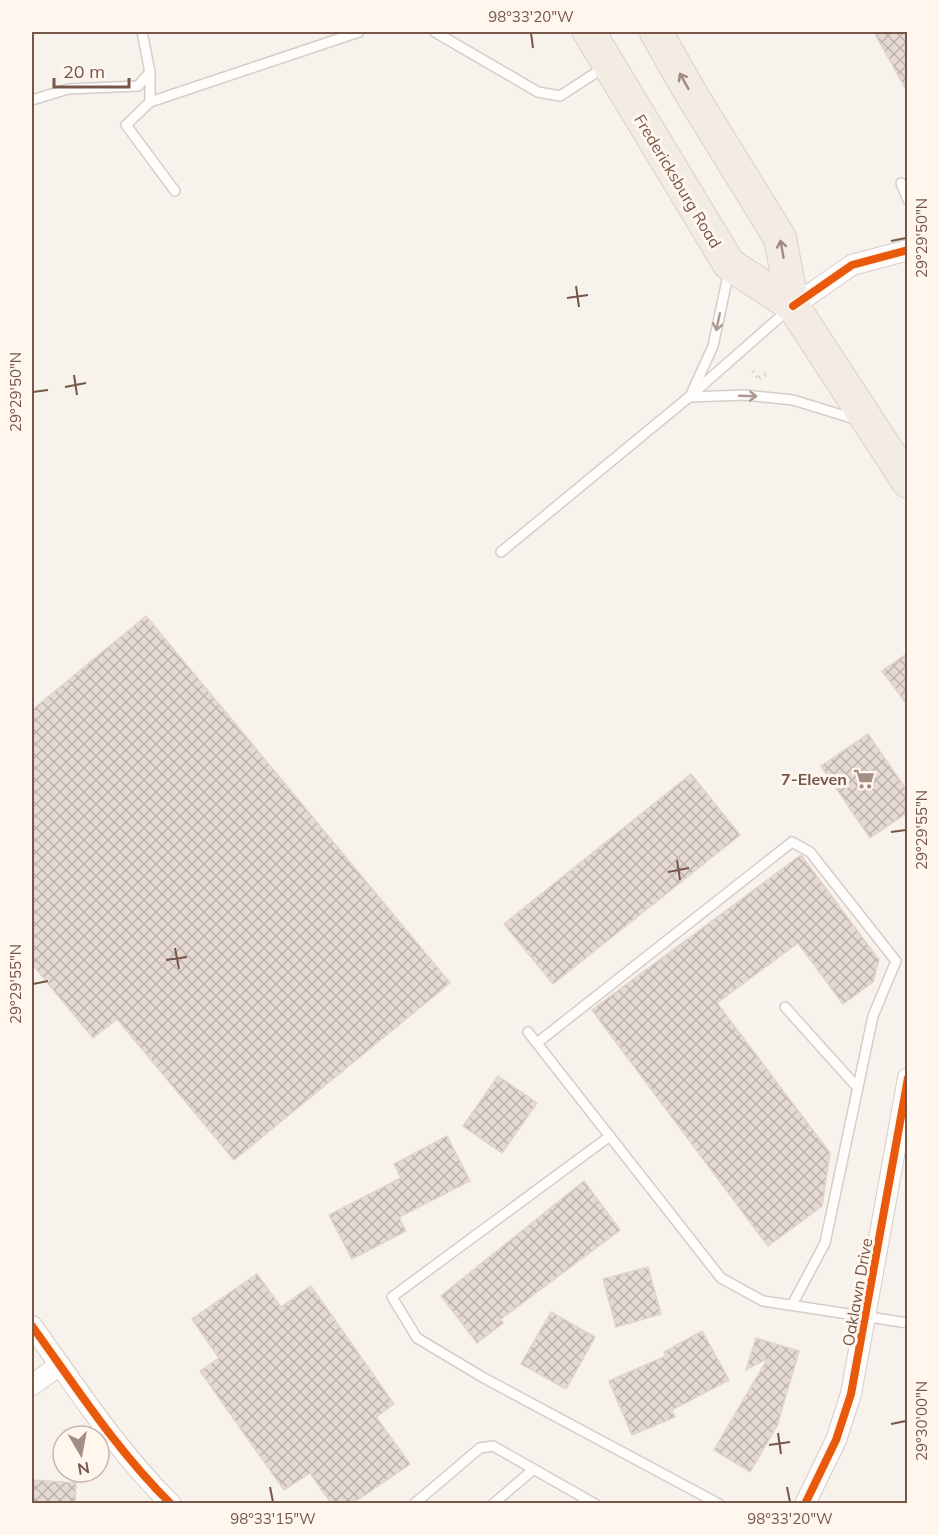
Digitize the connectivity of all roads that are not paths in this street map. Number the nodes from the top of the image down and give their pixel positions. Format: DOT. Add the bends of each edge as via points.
graph roads {
  1 [pos="142,32"];
  2 [pos="359,32"];
  3 [pos="435,32"];
  4 [pos="589,32"];
  5 [pos="656,32"];
  6 [pos="608,64"];
  7 [pos="150,72"];
  8 [pos="32,100"];
  9 [pos="150,102"];
  10 [pos="901,183"];
  11 [pos="175,191"];
  12 [pos="908,200"];
  13 [pos="908,250"];
  14 [pos="729,264"];
  15 [pos="793,306"];
  16 [pos="689,397"];
  17 [pos="868,423"];
  18 [pos="908,482"];
  19 [pos="501,552"];
  20 [pos="785,1006"];
  21 [pos="528,1032"];
  22 [pos="537,1043"];
  23 [pos="908,1078"];
  24 [pos="857,1087"];
  25 [pos="610,1136"];
  26 [pos="792,1305"];
  27 [pos="867,1315"];
  28 [pos="908,1323"];
  29 [pos="32,1326"];
  30 [pos="60,1365"];
  31 [pos="32,1385"];
  32 [pos="534,1469"];
  33 [pos="171,1503"];
  34 [pos="414,1503"];
  35 [pos="493,1503"];
  36 [pos="596,1503"];
  37 [pos="719,1503"];
  38 [pos="805,1503"];
  1 -- 7 [label="lane"];
  2 -- 9 [label="lane"];
  3 -- 6 [label="lane" via="538,92 560,96"];
  4 -- 6 [label="main road, Fredericksburg Road"];
  15 -- 5 [label="main road, Fredericksburg Road, one-way" via="780,238"];
  6 -- 14 [label="main road, Fredericksburg Road"];
  7 -- 8 [label="lane" via="138,86 68,88"];
  7 -- 9 [label="lane"];
  9 -- 11 [label="lane" via="126,126"];
  10 -- 12 [label="lane"];
  13 -- 15 [label="street" via="852,265"];
  14 -- 15 [label="main road, Fredericksburg Road"];
  14 -- 16 [label="lane, one-way" via="729,280 713,346"];
  15 -- 16 [label="lane"];
  15 -- 17 [label="main road, Fredericksburg Road"];
  16 -- 17 [label="lane, one-way" via="745,395 793,400"];
  16 -- 19 [label="lane"];
  17 -- 18 [label="main road, Fredericksburg Road"];
  20 -- 24 [label="lane"];
  21 -- 22 [label="lane"];
  22 -- 24 [label="lane" via="792,842 810,852 896,961 873,1016"];
  22 -- 25 [label="lane"];
  23 -- 27 [label="street, Oaklawn Drive"];
  24 -- 26 [label="lane" via="825,1243"];
  25 -- 26 [label="lane" via="721,1278 763,1301"];
  25 -- 37 [label="lane" via="392,1297 417,1338"];
  26 -- 27 [label="lane"];
  27 -- 28 [label="lane"];
  27 -- 38 [label="street, Oaklawn Drive" via="851,1394 836,1440"];
  29 -- 30 [label="street"];
  30 -- 31 [label="street"];
  30 -- 33 [label="street" via="112,1438"];
  32 -- 34 [label="lane" via="493,1446 480,1448"];
  32 -- 35 [label="lane"];
  32 -- 36 [label="lane"];
}
